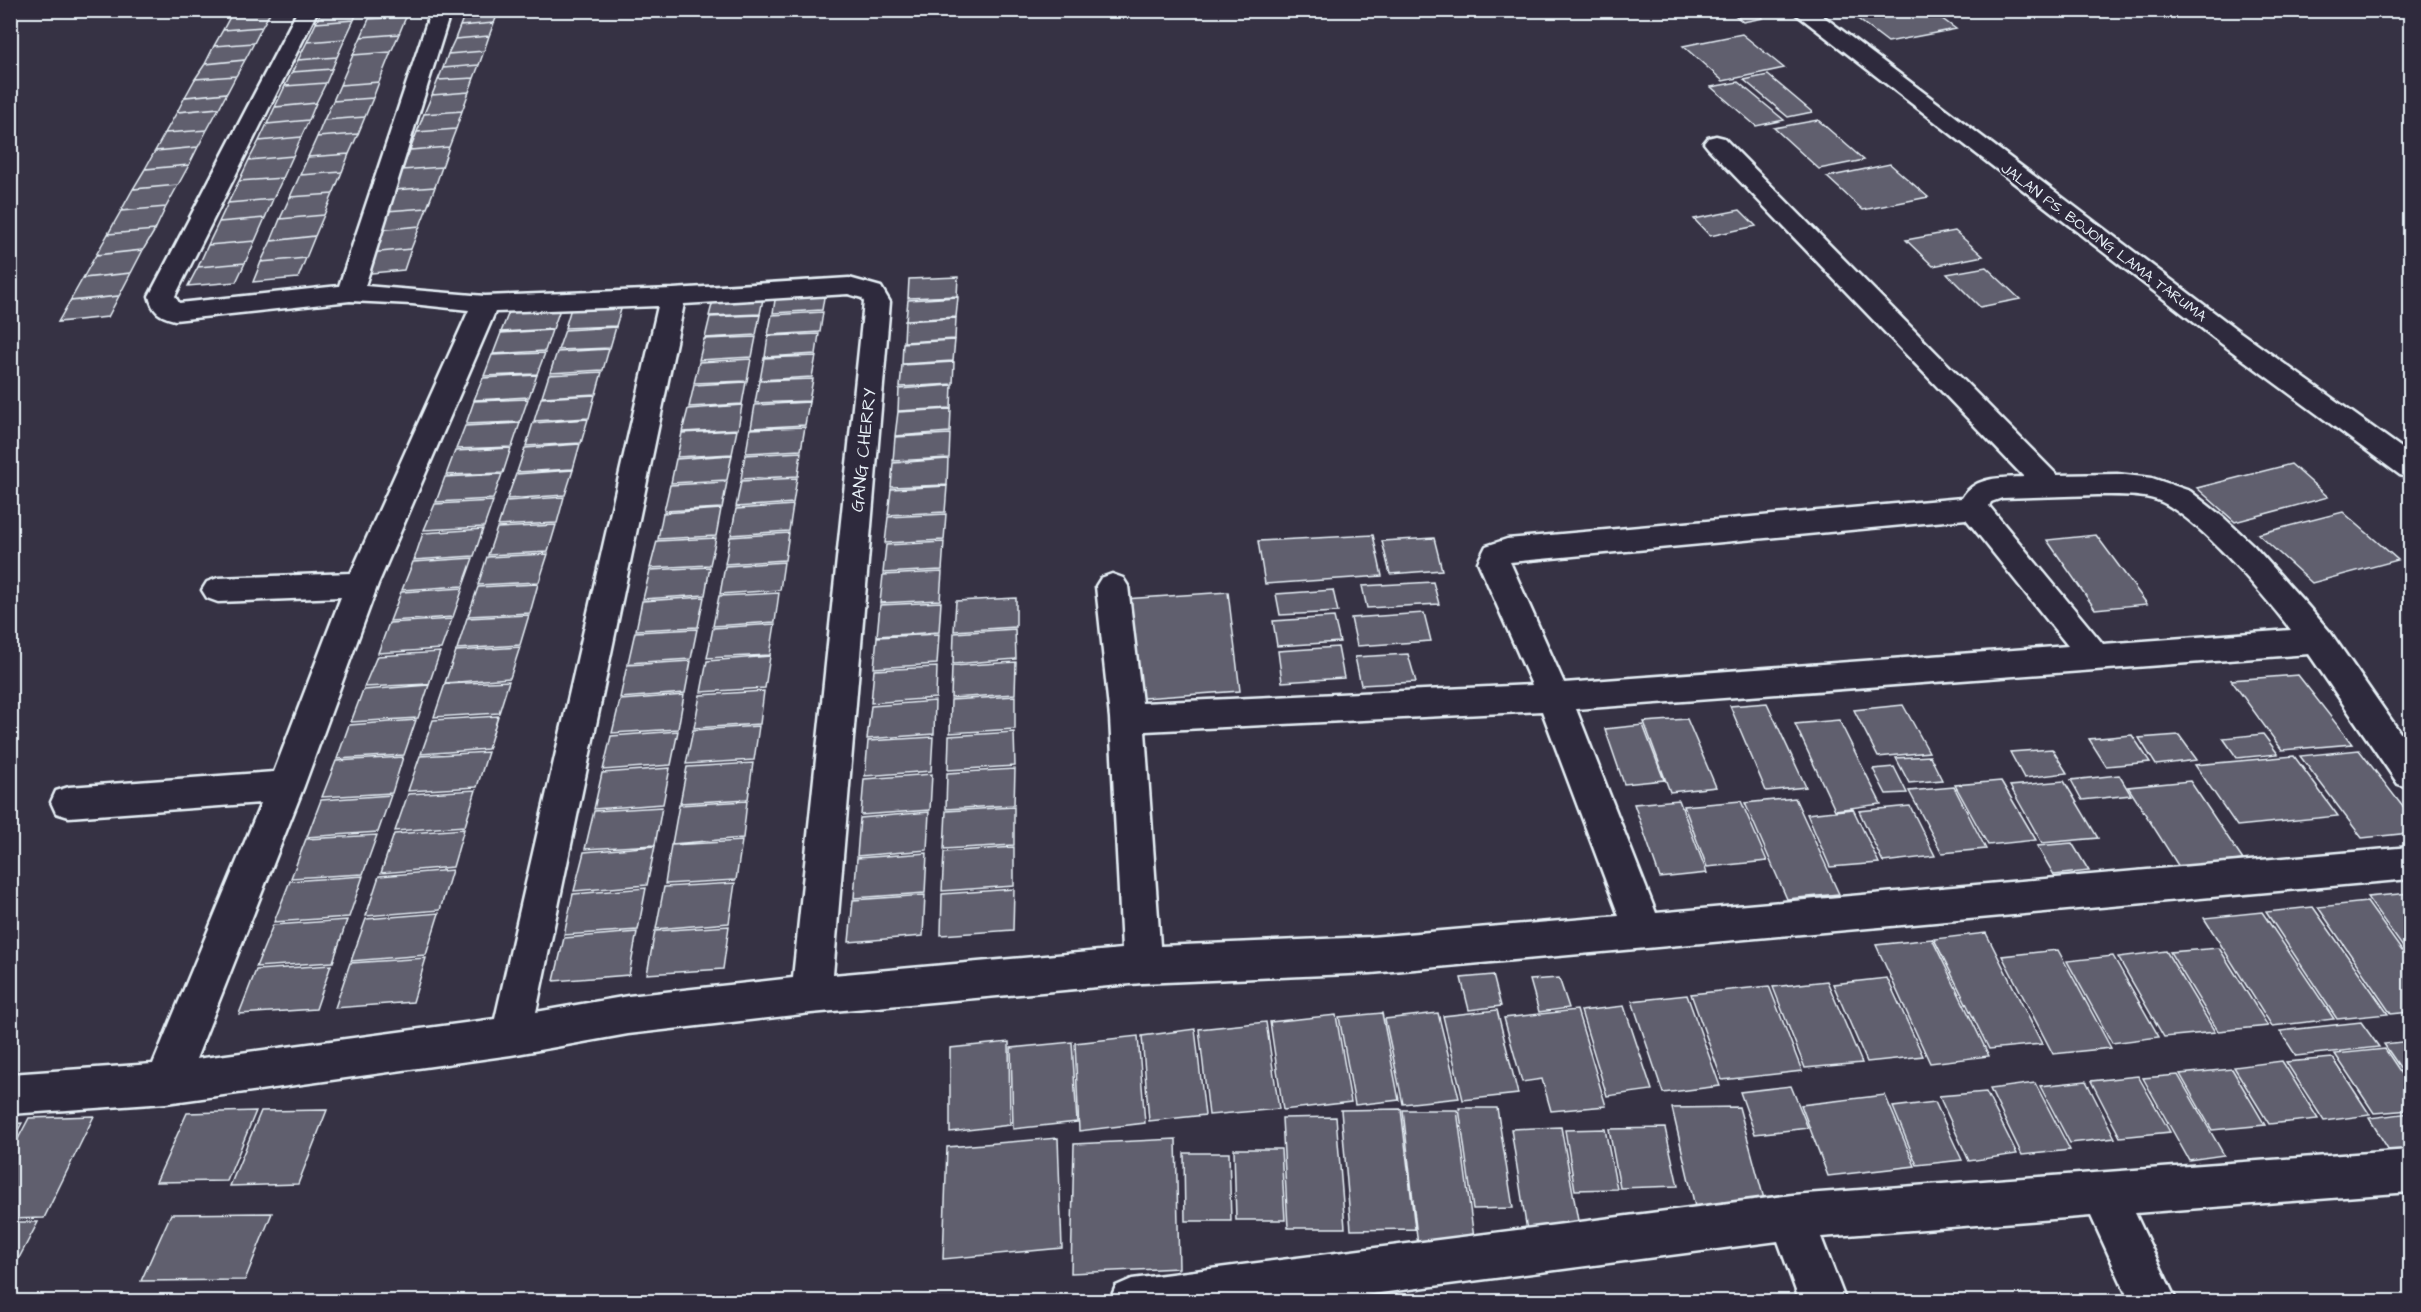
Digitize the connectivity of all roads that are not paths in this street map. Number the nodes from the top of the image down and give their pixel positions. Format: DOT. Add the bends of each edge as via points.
graph roads {
  1 [pos="308,10"];
  2 [pos="441,10"];
  3 [pos="1801,10"];
  4 [pos="1716,143"];
  5 [pos="350,293"];
  6 [pos="673,297"];
  7 [pos="485,304"];
  8 [pos="2410,468"];
  9 [pos="2050,486"];
  10 [pos="1974,508"];
  11 [pos="362,584"];
  12 [pos="1112,586"];
  13 [pos="218,591"];
  14 [pos="2318,641"];
  15 [pos="2094,657"];
  16 [pos="1554,697"];
  17 [pos="1127,718"];
  18 [pos="2410,774"];
  19 [pos="286,786"];
  20 [pos="69,802"];
  21 [pos="2410,863"];
  22 [pos="1644,932"];
  23 [pos="1142,965"];
  24 [pos="811,995"];
  25 [pos="511,1036"];
  26 [pos="166,1083"];
  27 [pos="10,1094"];
  28 [pos="2410,1171"];
  29 [pos="2104,1195"];
  30 [pos="1792,1217"];
  31 [pos="1132,1302"];
  32 [pos="1823,1302"];
  33 [pos="2154,1302"];
  1 -- 5 [label="street, GANG CHERRY" via="162,296 165,307 175,312"];
  2 -- 5 [label="street"];
  3 -- 8 [label="street, JALAN PS. BOJONG LAMA TARUMA" via="2231,338"];
  4 -- 9 [label="street"];
  5 -- 7 [label="street, GANG CHERRY"];
  6 -- 7 [label="street, GANG CHERRY"];
  6 -- 24 [label="street, GANG CHERRY" via="849,286 872,293 877,302"];
  6 -- 25 [label="street"];
  7 -- 11 [label="street"];
  9 -- 10 [label="street" via="1984,490 1975,498"];
  9 -- 14 [label="street" via="2140,486 2184,499 2257,567"];
  10 -- 15 [label="street"];
  10 -- 16 [label="street" via="1507,550 1497,554 1494,562"];
  11 -- 13 [label="street"];
  11 -- 19 [label="street"];
  12 -- 17 [label="street"];
  14 -- 15 [label="street"];
  14 -- 18 [label="street"];
  15 -- 16 [label="street"];
  16 -- 17 [label="street"];
  16 -- 22 [label="street"];
  17 -- 23 [label="street"];
  19 -- 20 [label="street"];
  19 -- 26 [label="street"];
  21 -- 22 [label="street"];
  22 -- 23 [label="street" via="1371,955"];
  23 -- 24 [label="street"];
  24 -- 25 [label="street" via="628,1015"];
  25 -- 26 [label="street"];
  26 -- 27 [label="street"];
  28 -- 29 [label="street"];
  29 -- 30 [label="street"];
  29 -- 33 [label="street"];
  30 -- 31 [label="street"];
  30 -- 32 [label="street"];
}
